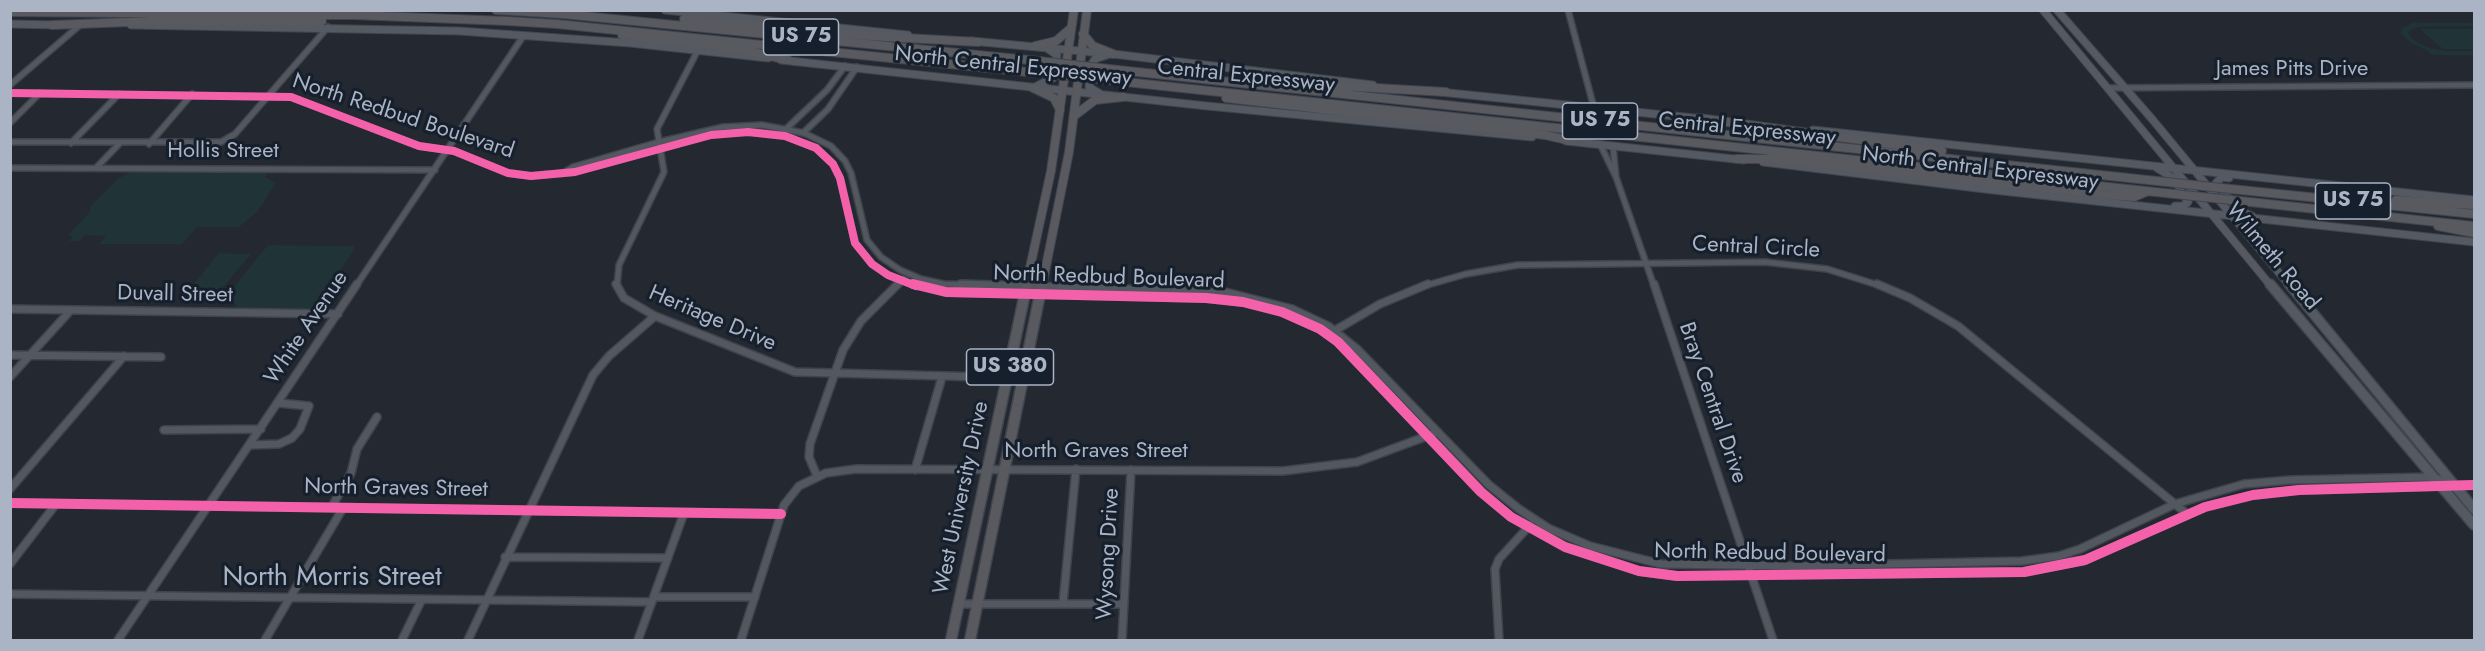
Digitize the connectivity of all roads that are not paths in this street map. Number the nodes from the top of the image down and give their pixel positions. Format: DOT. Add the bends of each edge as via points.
graph roads {
  1 [pos="496,10"];
  2 [pos="526,10"];
  3 [pos="539,10"];
  4 [pos="555,10"];
  5 [pos="664,10"];
  6 [pos="1074,10"];
  7 [pos="1087,10"];
  8 [pos="1568,10"];
  9 [pos="2043,10"];
  10 [pos="2057,10"];
  11 [pos="10,12"];
  12 [pos="514,12"];
  13 [pos="371,16"];
  14 [pos="639,20"];
  15 [pos="10,24"];
  16 [pos="51,25"];
  17 [pos="80,25"];
  18 [pos="576,26"];
  19 [pos="329,27"];
  20 [pos="1071,28"];
  21 [pos="413,29"];
  22 [pos="1083,34"];
  23 [pos="524,35"];
  24 [pos="547,36"];
  25 [pos="978,42"];
  26 [pos="1035,46"];
  27 [pos="698,50"];
  28 [pos="1069,50"];
  29 [pos="1082,51"];
  30 [pos="1113,54"];
  31 [pos="788,60"];
  32 [pos="845,66"];
  33 [pos="857,67"];
  34 [pos="1177,76"];
  35 [pos="10,85"];
  36 [pos="2475,85"];
  37 [pos="1033,88"];
  38 [pos="2110,88"];
  39 [pos="2123,88"];
  40 [pos="1063,91"];
  41 [pos="1209,91"];
  42 [pos="1446,92"];
  43 [pos="10,93"];
  44 [pos="40,93"];
  45 [pos="1077,93"];
  46 [pos="119,94"];
  47 [pos="192,94"];
  48 [pos="267,96"];
  49 [pos="1108,96"];
  50 [pos="1123,97"];
  51 [pos="812,106"];
  52 [pos="1594,108"];
  53 [pos="828,109"];
  54 [pos="1061,111"];
  55 [pos="1074,116"];
  56 [pos="1698,118"];
  57 [pos="10,123"];
  58 [pos="787,128"];
  59 [pos="804,132"];
  60 [pos="780,135"];
  61 [pos="795,139"];
  62 [pos="1572,141"];
  63 [pos="10,142"];
  64 [pos="71,143"];
  65 [pos="120,143"];
  66 [pos="149,144"];
  67 [pos="1600,144"];
  68 [pos="660,145"];
  69 [pos="1613,146"];
  70 [pos="448,149"];
  71 [pos="1737,159"];
  72 [pos="2149,165"];
  73 [pos="11,168"];
  74 [pos="96,168"];
  75 [pos="2175,168"];
  76 [pos="435,170"];
  77 [pos="2195,171"];
  78 [pos="2092,173"];
  79 [pos="1616,177"];
  80 [pos="2295,181"];
  81 [pos="2231,189"];
  82 [pos="2147,191"];
  83 [pos="2475,200"];
  84 [pos="2090,201"];
  85 [pos="2475,205"];
  86 [pos="2475,214"];
  87 [pos="2211,215"];
  88 [pos="2231,217"];
  89 [pos="2263,220"];
  90 [pos="2427,221"];
  91 [pos="2475,226"];
  92 [pos="2475,233"];
  93 [pos="2234,242"];
  94 [pos="2475,242"];
  95 [pos="1646,262"];
  96 [pos="909,274"];
  97 [pos="902,281"];
  98 [pos="1042,286"];
  99 [pos="1122,288"];
  100 [pos="1026,291"];
  101 [pos="2293,291"];
  102 [pos="1207,295"];
  103 [pos="1040,296"];
  104 [pos="1077,297"];
  105 [pos="10,309"];
  106 [pos="70,311"];
  107 [pos="338,314"];
  108 [pos="655,316"];
  109 [pos="1332,332"];
  110 [pos="10,355"];
  111 [pos="31,355"];
  112 [pos="124,356"];
  113 [pos="161,357"];
  114 [pos="2344,370"];
  115 [pos="2361,370"];
  116 [pos="833,375"];
  117 [pos="942,376"];
  118 [pos="10,377"];
  119 [pos="1008,377"];
  120 [pos="1023,378"];
  121 [pos="279,403"];
  122 [pos="377,417"];
  123 [pos="261,429"];
  124 [pos="164,430"];
  125 [pos="1438,432"];
  126 [pos="1429,436"];
  127 [pos="251,445"];
  128 [pos="987,469"];
  129 [pos="1004,469"];
  130 [pos="1076,469"];
  131 [pos="915,470"];
  132 [pos="1131,470"];
  133 [pos="817,476"];
  134 [pos="2433,477"];
  135 [pos="2475,485"];
  136 [pos="2441,486"];
  137 [pos="2455,486"];
  138 [pos="10,489"];
  139 [pos="10,503"];
  140 [pos="56,504"];
  141 [pos="2175,504"];
  142 [pos="209,506"];
  143 [pos="331,508"];
  144 [pos="343,508"];
  145 [pos="2475,509"];
  146 [pos="527,511"];
  147 [pos="684,513"];
  148 [pos="781,514"];
  149 [pos="2187,514"];
  150 [pos="1535,520"];
  151 [pos="2475,525"];
  152 [pos="1527,527"];
  153 [pos="505,557"];
  154 [pos="2051,557"];
  155 [pos="668,558"];
  156 [pos="10,564"];
  157 [pos="1892,564"];
  158 [pos="1748,566"];
  159 [pos="2059,567"];
  160 [pos="1897,575"];
  161 [pos="1752,577"];
  162 [pos="10,594"];
  163 [pos="755,597"];
  164 [pos="147,598"];
  165 [pos="290,598"];
  166 [pos="422,599"];
  167 [pos="653,600"];
  168 [pos="484,601"];
  169 [pos="1063,603"];
  170 [pos="959,604"];
  171 [pos="977,604"];
  172 [pos="1124,604"];
  173 [pos="118,640"];
  174 [pos="265,640"];
  175 [pos="402,640"];
  176 [pos="468,640"];
  177 [pos="638,640"];
  178 [pos="741,640"];
  179 [pos="951,640"];
  180 [pos="970,640"];
  181 [pos="1122,640"];
  182 [pos="1499,640"];
  183 [pos="1773,640"];
  1 -- 12 [label="highway, Central Expressway / US 75"];
  2 -- 21 [label="main road" via="506,29"];
  3 -- 23 [label="main road"];
  4 -- 24 [label="main road" via="542,28"];
  5 -- 25 [label="main road, North Central Expressway"];
  6 -- 20 [label="highway, West University Drive / US 380"];
  7 -- 22 [label="highway, West University Drive / US 380"];
  8 -- 52 [label="street"];
  9 -- 38 [label="main road, Wilmeth Road"];
  10 -- 39 [label="main road, Wilmeth Road"];
  11 -- 13 [label="highway, Central Expressway / US 75"];
  12 -- 14 [label="highway, Central Expressway / US 75, bridge"];
  13 -- 16 [label="highway" via="354,20"];
  13 -- 18 [label="highway, Central Expressway / US 75, bridge"];
  14 -- 25 [label="highway" via="654,17"];
  14 -- 34 [label="highway, Central Expressway / US 75, bridge"];
  15 -- 16 [label="main road, North Central Expressway"];
  16 -- 17 [label="main road, North Central Expressway"];
  17 -- 19 [label="main road, North Central Expressway"];
  17 -- 35 [label="street"];
  18 -- 31 [label="highway" via="585,31 735,48"];
  18 -- 41 [label="highway, Central Expressway / US 75, bridge"];
  19 -- 21 [label="main road, North Central Expressway"];
  19 -- 48 [label="street"];
  20 -- 26 [label="highway" via="1056,40"];
  20 -- 28 [label="highway, West University Drive / US 380"];
  21 -- 23 [label="main road, North Central Expressway"];
  22 -- 29 [label="highway, West University Drive / US 380"];
  22 -- 30 [label="highway" via="1093,46"];
  23 -- 24 [label="main road, North Central Expressway"];
  23 -- 70 [label="street, White Avenue"];
  24 -- 27 [label="main road, North Central Expressway"];
  25 -- 26 [label="main road, North Central Expressway"];
  26 -- 28 [label="main road, North Central Expressway"];
  26 -- 37 [label="main road" via="1051,50 1057,57 1052,79"];
  27 -- 31 [label="main road, North Central Expressway"];
  27 -- 68 [label="street, Heritage Drive" via="657,129"];
  28 -- 29 [label="main road, North Central Expressway"];
  28 -- 40 [label="highway, West University Drive / US 380"];
  29 -- 30 [label="main road, North Central Expressway"];
  29 -- 45 [label="highway, West University Drive / US 380"];
  30 -- 42 [label="main road, North Central Expressway"];
  30 -- 49 [label="main road" via="1095,59 1090,71 1091,89"];
  31 -- 32 [label="main road, North Central Expressway"];
  32 -- 33 [label="main road, North Central Expressway"];
  32 -- 51 [label="street"];
  33 -- 37 [label="main road, North Central Expressway"];
  33 -- 53 [label="street"];
  34 -- 42 [label="highway"];
  34 -- 78 [label="highway, Central Expressway / US 75"];
  36 -- 39 [label="street, James Pitts Drive"];
  37 -- 40 [label="main road, North Central Expressway"];
  37 -- 54 [label="highway" via="1054,98"];
  38 -- 39 [label="street, James Pitts Drive"];
  38 -- 75 [label="main road, Wilmeth Road"];
  39 -- 77 [label="main road, Wilmeth Road"];
  40 -- 45 [label="main road, North Central Expressway"];
  40 -- 54 [label="highway, West University Drive / US 380"];
  41 -- 62 [label="highway" via="1218,97 1257,104"];
  41 -- 82 [label="highway, Central Expressway / US 75"];
  42 -- 52 [label="main road, North Central Expressway"];
  43 -- 44 [label="street, North Redbud Boulevard"];
  44 -- 46 [label="street, North Redbud Boulevard"];
  44 -- 57 [label="street"];
  45 -- 49 [label="main road, North Central Expressway"];
  45 -- 55 [label="highway, West University Drive / US 380"];
  46 -- 47 [label="street, North Redbud Boulevard"];
  46 -- 64 [label="street"];
  47 -- 48 [label="street, North Redbud Boulevard"];
  47 -- 66 [label="street"];
  48 -- 66 [label="street" via="226,140 210,144"];
  48 -- 70 [label="street, North Redbud Boulevard" via="295,98 419,146"];
  49 -- 50 [label="main road, North Central Expressway"];
  50 -- 55 [label="highway" via="1095,100"];
  50 -- 62 [label="main road, North Central Expressway"];
  51 -- 53 [label="street"];
  51 -- 58 [label="street"];
  52 -- 56 [label="main road, North Central Expressway"];
  53 -- 59 [label="street"];
  54 -- 100 [label="highway, West University Drive / US 380"];
  55 -- 98 [label="highway, West University Drive / US 380"];
  56 -- 72 [label="main road, North Central Expressway"];
  56 -- 78 [label="highway"];
  58 -- 59 [label="street, North Redbud Boulevard"];
  58 -- 60 [label="street"];
  58 -- 68 [label="street, North Redbud Boulevard" via="734,126"];
  59 -- 61 [label="street"];
  59 -- 96 [label="street, North Redbud Boulevard" via="827,144 845,161 869,244 887,262"];
  60 -- 61 [label="street, North Redbud Boulevard"];
  60 -- 68 [label="street, North Redbud Boulevard" via="734,133"];
  61 -- 97 [label="street, North Redbud Boulevard" via="816,148 833,164 858,247 879,269"];
  62 -- 67 [label="main road, North Central Expressway"];
  63 -- 64 [label="street"];
  64 -- 65 [label="street"];
  65 -- 66 [label="street"];
  65 -- 74 [label="street"];
  67 -- 69 [label="main road, North Central Expressway"];
  67 -- 79 [label="street, Bray Central Drive"];
  68 -- 70 [label="street, North Redbud Boulevard" via="565,173 519,175"];
  68 -- 108 [label="street, Heritage Drive" via="663,175 617,274 617,286 624,298"];
  69 -- 71 [label="main road, North Central Expressway"];
  69 -- 79 [label="street, Bray Central Drive"];
  70 -- 76 [label="street, White Avenue"];
  71 -- 82 [label="highway" via="1773,159 2134,197"];
  71 -- 84 [label="main road, North Central Expressway"];
  72 -- 75 [label="main road, North Central Expressway"];
  72 -- 84 [label="main road" via="2173,177 2187,205"];
  73 -- 74 [label="street, Hollis Street"];
  74 -- 76 [label="street, Hollis Street"];
  75 -- 77 [label="main road, North Central Expressway"];
  75 -- 87 [label="main road, Wilmeth Road"];
  76 -- 107 [label="street, White Avenue"];
  77 -- 80 [label="main road, North Central Expressway"];
  77 -- 88 [label="main road, Wilmeth Road"];
  78 -- 81 [label="highway, Central Expressway / US 75, bridge"];
  79 -- 95 [label="street, Bray Central Drive"];
  80 -- 83 [label="main road, North Central Expressway"];
  80 -- 89 [label="main road" via="2222,177 2217,180 2239,210"];
  81 -- 85 [label="highway" via="2270,188"];
  81 -- 86 [label="highway, Central Expressway / US 75"];
  82 -- 90 [label="highway, Central Expressway / US 75, bridge"];
  84 -- 87 [label="main road, North Central Expressway"];
  87 -- 88 [label="main road, North Central Expressway"];
  87 -- 93 [label="main road, Wilmeth Road"];
  88 -- 89 [label="main road, North Central Expressway"];
  88 -- 101 [label="main road, Wilmeth Road"];
  89 -- 94 [label="main road, North Central Expressway"];
  90 -- 91 [label="highway, Central Expressway / US 75"];
  90 -- 92 [label="highway" via="2449,230"];
  93 -- 101 [label="main road" via="2277,287"];
  93 -- 114 [label="main road, Wilmeth Road"];
  95 -- 109 [label="street, Central Circle" via="1544,263 1466,274 1404,293"];
  95 -- 141 [label="street, Central Circle" via="1806,265 1854,276 1910,298 1975,338"];
  95 -- 158 [label="street, Bray Central Drive"];
  96 -- 97 [label="street"];
  96 -- 100 [label="street, North Redbud Boulevard" via="944,284"];
  97 -- 100 [label="street, North Redbud Boulevard" via="946,292"];
  97 -- 116 [label="street" via="850,335"];
  98 -- 99 [label="street, North Redbud Boulevard"];
  98 -- 100 [label="street, North Redbud Boulevard"];
  98 -- 103 [label="highway, West University Drive / US 380"];
  99 -- 102 [label="street, North Redbud Boulevard"];
  99 -- 104 [label="street" via="1116,294"];
  100 -- 103 [label="street, North Redbud Boulevard"];
  100 -- 119 [label="highway, West University Drive / US 380"];
  101 -- 115 [label="main road, Wilmeth Road"];
  102 -- 104 [label="street, North Redbud Boulevard"];
  102 -- 109 [label="street, North Redbud Boulevard" via="1238,294 1280,304"];
  103 -- 104 [label="street, North Redbud Boulevard"];
  103 -- 120 [label="highway, West University Drive / US 380"];
  105 -- 106 [label="street, Duvall Street"];
  106 -- 107 [label="street, Duvall Street"];
  106 -- 111 [label="street"];
  107 -- 121 [label="street, White Avenue"];
  108 -- 116 [label="street, Heritage Drive" via="781,368"];
  108 -- 146 [label="street" via="598,368"];
  109 -- 125 [label="street, North Redbud Boulevard" via="1366,358"];
  109 -- 126 [label="street, North Redbud Boulevard"];
  110 -- 111 [label="street"];
  111 -- 112 [label="street"];
  111 -- 118 [label="street"];
  112 -- 113 [label="street"];
  112 -- 138 [label="street"];
  114 -- 115 [label="main road"];
  114 -- 134 [label="main road, Wilmeth Road"];
  115 -- 137 [label="main road, Wilmeth Road"];
  116 -- 117 [label="street, Heritage Drive"];
  116 -- 133 [label="street" via="808,451"];
  117 -- 119 [label="street, Heritage Drive"];
  117 -- 131 [label="street"];
  119 -- 120 [label="street, Heritage Drive"];
  119 -- 128 [label="highway, West University Drive / US 380"];
  120 -- 129 [label="highway, West University Drive / US 380"];
  121 -- 123 [label="street, White Avenue"];
  121 -- 127 [label="street" via="309,406 300,429 279,444"];
  122 -- 143 [label="street" via="357,448 351,473"];
  123 -- 124 [label="street"];
  123 -- 127 [label="street, White Avenue"];
  125 -- 126 [label="street, North Graves Street"];
  125 -- 150 [label="street, North Redbud Boulevard" via="1497,492"];
  126 -- 132 [label="street, North Graves Street" via="1379,456 1330,467 1283,471"];
  126 -- 152 [label="street, North Redbud Boulevard" via="1481,492"];
  127 -- 142 [label="street, White Avenue"];
  128 -- 129 [label="street, North Graves Street"];
  128 -- 131 [label="street, North Graves Street"];
  128 -- 170 [label="highway, West University Drive / US 380"];
  129 -- 130 [label="street, North Graves Street"];
  129 -- 171 [label="highway, West University Drive / US 380"];
  130 -- 132 [label="street, North Graves Street"];
  130 -- 169 [label="street"];
  131 -- 133 [label="street, North Graves Street" via="856,469"];
  132 -- 172 [label="street, Wysong Drive"];
  133 -- 148 [label="street, North Graves Street" via="796,489"];
  134 -- 136 [label="main road, Wilmeth Road"];
  134 -- 137 [label="street, North Redbud Boulevard"];
  134 -- 141 [label="street, North Redbud Boulevard" via="2277,481 2235,486"];
  135 -- 137 [label="street, North Redbud Boulevard"];
  136 -- 137 [label="street, North Redbud Boulevard"];
  136 -- 149 [label="street, North Redbud Boulevard" via="2273,492 2232,499"];
  136 -- 151 [label="main road, Wilmeth Road"];
  137 -- 145 [label="main road, Wilmeth Road"];
  139 -- 140 [label="street, North Graves Street"];
  140 -- 142 [label="street, North Graves Street"];
  140 -- 156 [label="street"];
  141 -- 149 [label="street, Central Circle"];
  141 -- 154 [label="street, North Redbud Boulevard" via="2087,546"];
  142 -- 143 [label="street, North Graves Street"];
  142 -- 164 [label="street, White Avenue"];
  143 -- 144 [label="street, North Graves Street"];
  144 -- 146 [label="street, North Graves Street"];
  144 -- 165 [label="street"];
  146 -- 147 [label="street, North Graves Street"];
  146 -- 153 [label="street"];
  147 -- 148 [label="street, North Graves Street"];
  147 -- 155 [label="street"];
  148 -- 163 [label="street"];
  149 -- 159 [label="street, North Redbud Boulevard" via="2092,558"];
  150 -- 152 [label="street"];
  150 -- 158 [label="street, North Redbud Boulevard" via="1574,540 1626,557 1689,566"];
  152 -- 161 [label="street, North Redbud Boulevard" via="1565,547 1623,567 1677,576"];
  152 -- 182 [label="street" via="1495,569"];
  153 -- 155 [label="street"];
  153 -- 168 [label="street"];
  154 -- 157 [label="street, North Redbud Boulevard"];
  154 -- 159 [label="street"];
  155 -- 167 [label="street"];
  157 -- 158 [label="street, North Redbud Boulevard"];
  157 -- 160 [label="street"];
  158 -- 161 [label="street, Bray Central Drive"];
  159 -- 160 [label="street, North Redbud Boulevard" via="2024,572"];
  160 -- 161 [label="street, North Redbud Boulevard"];
  161 -- 183 [label="street, Bray Central Drive"];
  162 -- 164 [label="street, North Morris Street"];
  163 -- 167 [label="street, North Morris Street"];
  163 -- 178 [label="street"];
  164 -- 165 [label="street, North Morris Street"];
  164 -- 173 [label="street, White Avenue"];
  165 -- 166 [label="street, North Morris Street"];
  165 -- 174 [label="street"];
  166 -- 168 [label="street, North Morris Street"];
  166 -- 175 [label="street"];
  167 -- 168 [label="street, North Morris Street"];
  167 -- 177 [label="street"];
  168 -- 176 [label="street"];
  169 -- 171 [label="street"];
  169 -- 172 [label="street"];
  170 -- 171 [label="street"];
  170 -- 179 [label="highway, West University Drive / US 380"];
  171 -- 180 [label="highway, West University Drive / US 380"];
  172 -- 181 [label="street, Wysong Drive"];
}
